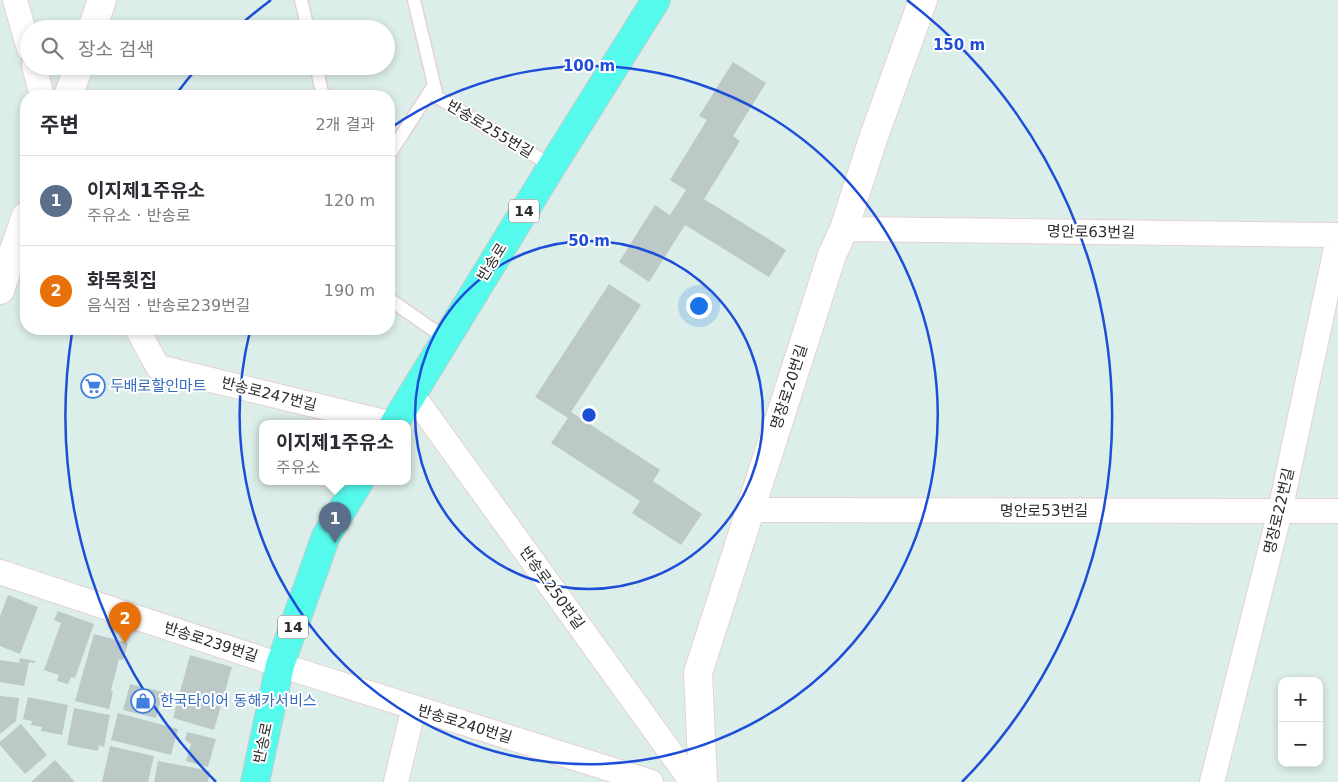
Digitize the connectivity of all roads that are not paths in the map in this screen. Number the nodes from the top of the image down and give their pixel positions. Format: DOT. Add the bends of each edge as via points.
graph roads {
  1 [pos="15,0"];
  2 [pos="102,0"];
  3 [pos="301,0"];
  4 [pos="414,0"];
  5 [pos="656,0"];
  6 [pos="923,0"];
  7 [pos="21,20"];
  8 [pos="95,20"];
  9 [pos="306,20"];
  10 [pos="36,75"];
  11 [pos="76,75"];
  12 [pos="318,75"];
  13 [pos="434,85"];
  14 [pos="40,90"];
  15 [pos="70,90"];
  16 [pos="322,90"];
  17 [pos="395,146"];
  18 [pos="552,166"];
  19 [pos="844,229"];
  20 [pos="20,233"];
  21 [pos="1338,235"];
  22 [pos="1338,239"];
  23 [pos="0,290"];
  24 [pos="395,303"];
  25 [pos="140,335"];
  26 [pos="445,338"];
  27 [pos="412,394"];
  28 [pos="377,420"];
  29 [pos="396,420"];
  30 [pos="357,485"];
  31 [pos="749,510"];
  32 [pos="1280,511"];
  33 [pos="1338,511"];
  34 [pos="0,572"];
  35 [pos="280,665"];
  36 [pos="414,707"];
  37 [pos="255,782"];
  38 [pos="396,782"];
  39 [pos="651,782"];
  40 [pos="692,782"];
  41 [pos="704,782"];
  42 [pos="1212,782"];
  1 -- 7 [label="street"];
  2 -- 8 [label="street"];
  3 -- 9 [label="lane"];
  4 -- 13 [label="lane, 반송로255번길"];
  5 -- 18 [label="main road, 반송로 / 14"];
  6 -- 19 [label="street, 명장로20번길"];
  10 -- 14 [label="street"];
  11 -- 15 [label="street"];
  12 -- 16 [label="lane"];
  13 -- 17 [label="lane"];
  13 -- 18 [label="lane, 반송로255번길" via="437,97"];
  18 -- 26 [label="main road, 반송로 / 14"];
  19 -- 21 [label="street, 명안로63번길"];
  19 -- 31 [label="street, 명장로20번길" via="832,255"];
  20 -- 23 [label="street"];
  22 -- 32 [label="street, 명장로22번길"];
  24 -- 26 [label="lane"];
  25 -- 28 [label="street, 반송로247번길" via="158,367"];
  26 -- 27 [label="main road, 반송로 / 14"];
  27 -- 29 [label="main road, 반송로 / 14"];
  27 -- 40 [label="street, 반송로250번길"];
  30 -- 35 [label="main road, 반송로 / 14" via="326,536"];
  31 -- 32 [label="street, 명안로53번길"];
  31 -- 41 [label="street, 명장로20번길" via="698,673"];
  32 -- 33 [label="street, 명안로53번길"];
  32 -- 42 [label="street, 명장로22번길"];
  34 -- 35 [label="street, 반송로239번길"];
  35 -- 36 [label="street, 반송로240번길"];
  35 -- 37 [label="main road, 반송로 / 14"];
  36 -- 38 [label="street"];
  36 -- 39 [label="street, 반송로240번길"];
}
